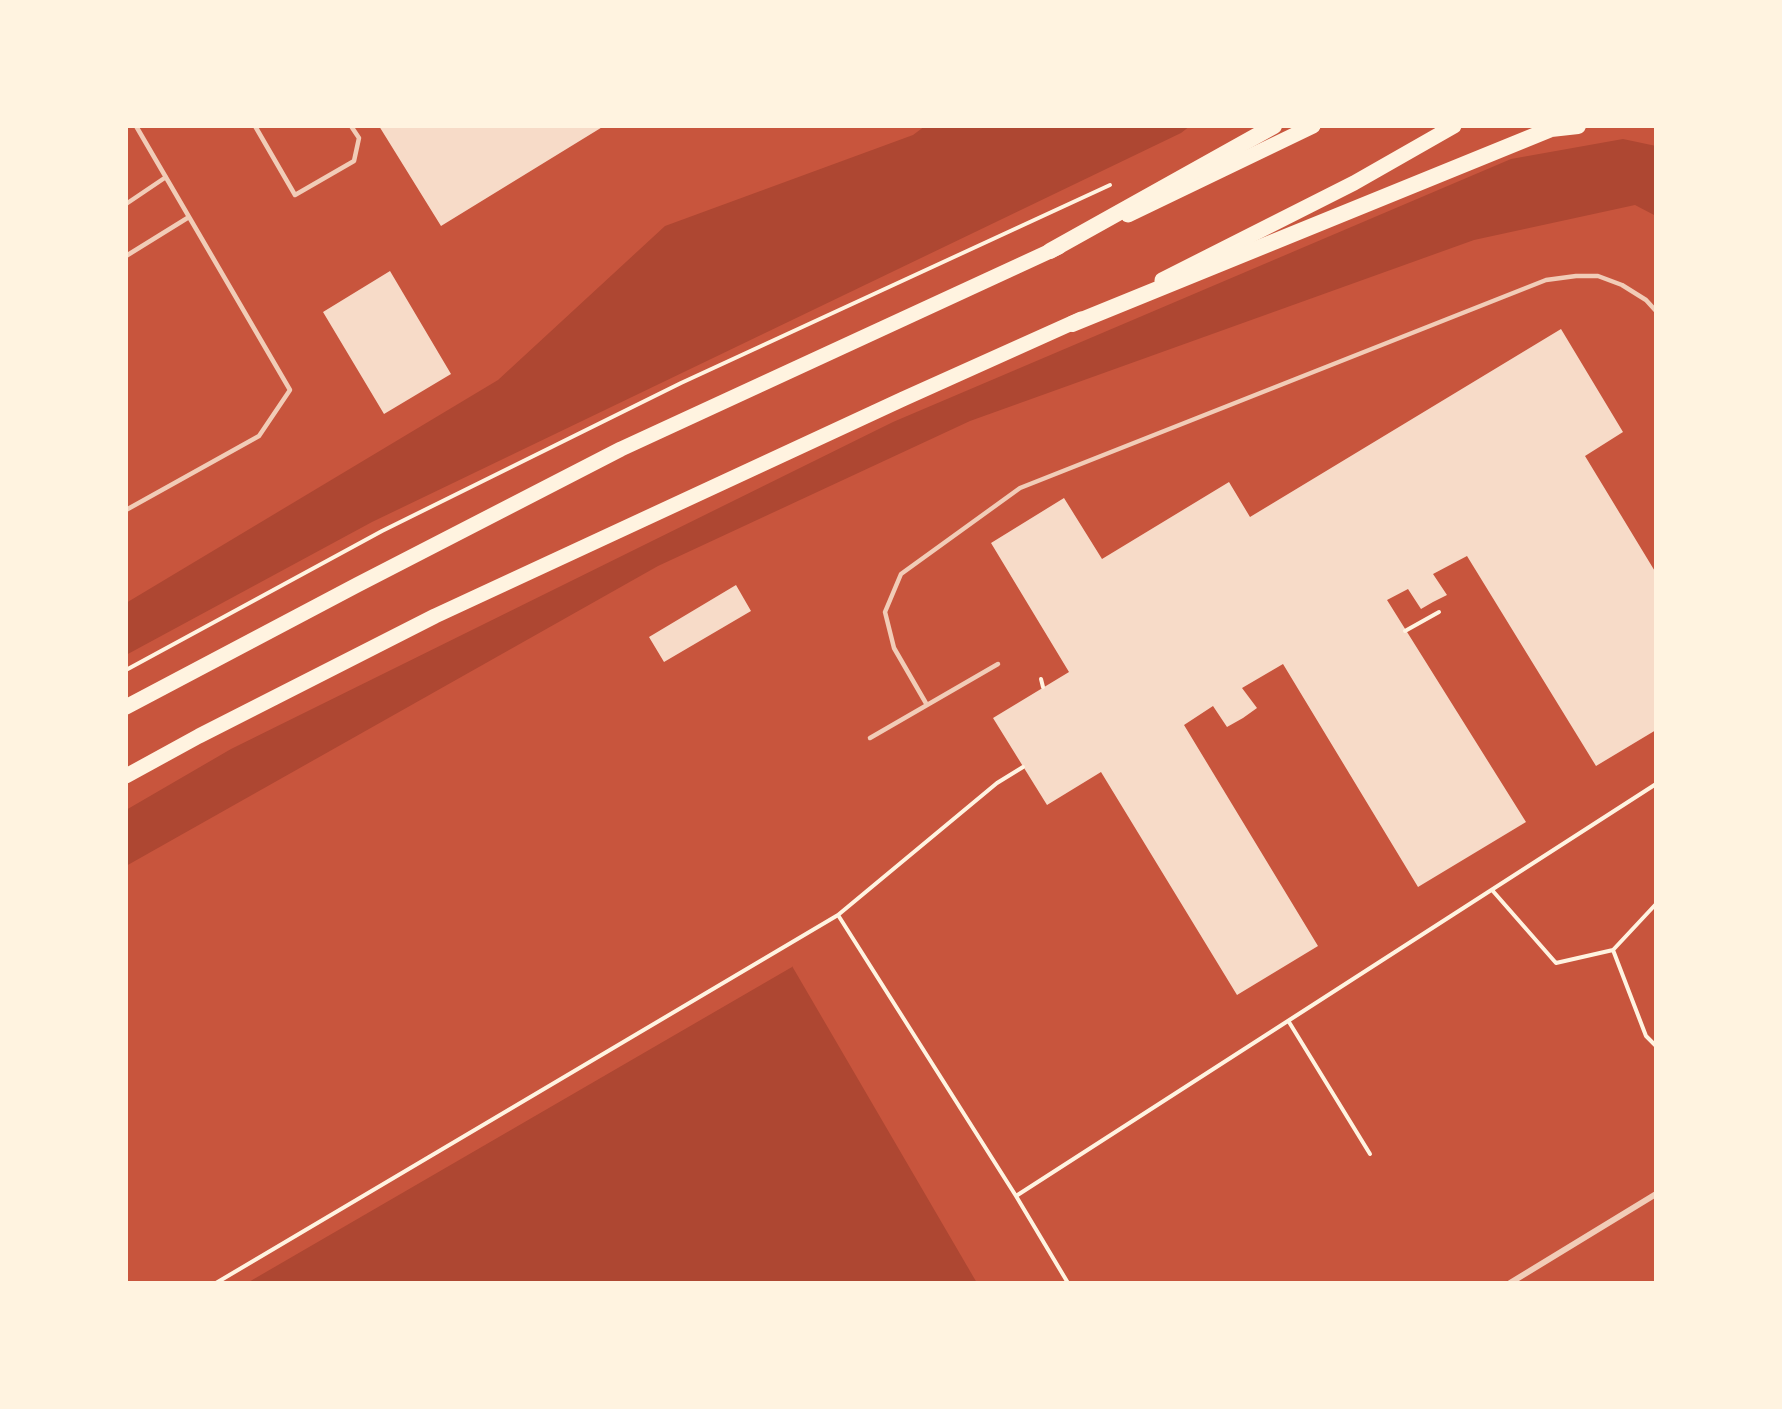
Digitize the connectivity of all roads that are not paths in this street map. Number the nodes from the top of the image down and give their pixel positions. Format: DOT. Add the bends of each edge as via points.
graph roads {
  1 [pos="136,126"];
  2 [pos="255,126"];
  3 [pos="351,126"];
  4 [pos="1274,126"];
  5 [pos="1313,126"];
  6 [pos="1454,126"];
  7 [pos="1578,126"];
  8 [pos="166,177"];
  9 [pos="126,204"];
  10 [pos="189,217"];
  11 [pos="1050,251"];
  12 [pos="126,256"];
  13 [pos="1656,311"];
  14 [pos="1072,324"];
  15 [pos="126,510"];
  16 [pos="998,664"];
  17 [pos="927,705"];
  18 [pos="126,707"];
  19 [pos="870,738"];
  20 [pos="126,776"];
  21 [pos="1656,1194"];
  22 [pos="1510,1283"];
  1 -- 8 [label="lane"];
  2 -- 3 [label="lane" via="295,195 354,161 358,138"];
  4 -- 11 [label="highway"];
  5 -- 11 [label="main road"];
  6 -- 14 [label="main road" via="1354,183"];
  7 -- 14 [label="highway" via="1540,133"];
  8 -- 9 [label="lane"];
  8 -- 10 [label="lane"];
  10 -- 12 [label="lane"];
  10 -- 15 [label="lane" via="290,390 259,436"];
  11 -- 18 [label="main road" via="621,450"];
  13 -- 17 [label="lane" via="1630,290 1598,276 1546,280 1020,488 901,574 885,612 894,648"];
  14 -- 20 [label="main road" via="435,615"];
  16 -- 17 [label="lane"];
  17 -- 19 [label="lane"];
  21 -- 22 [label="street"];
}
